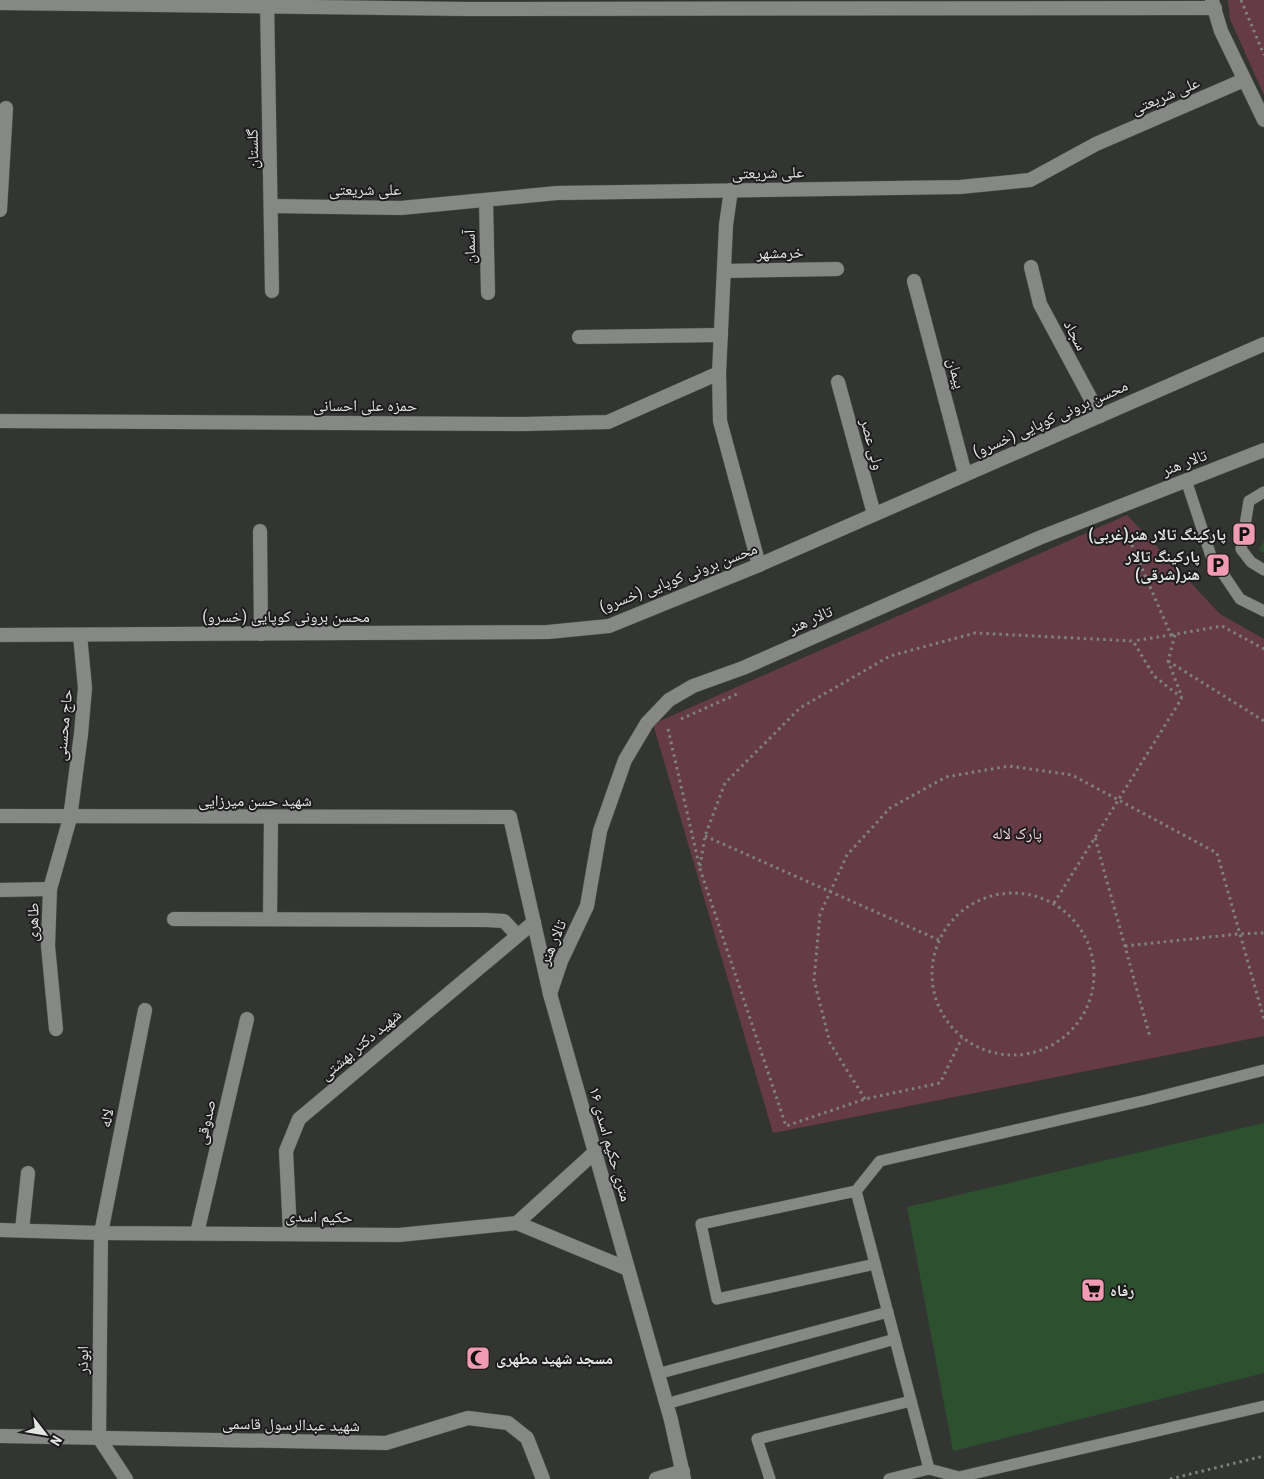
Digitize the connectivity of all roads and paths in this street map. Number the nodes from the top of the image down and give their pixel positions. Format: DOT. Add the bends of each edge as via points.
graph roads {
  1 [pos="1242,0"];
  2 [pos="0,3"];
  3 [pos="267,4"];
  4 [pos="1213,4"];
  5 [pos="1264,55"];
  6 [pos="1244,80"];
  7 [pos="6,108"];
  8 [pos="1264,120"];
  9 [pos="731,190"];
  10 [pos="486,200"];
  11 [pos="271,206"];
  12 [pos="0,210"];
  13 [pos="1030,267"];
  14 [pos="836,269"];
  15 [pos="724,271"];
  16 [pos="914,281"];
  17 [pos="272,291"];
  18 [pos="488,294"];
  19 [pos="720,335"];
  20 [pos="579,337"];
  21 [pos="1264,344"];
  22 [pos="718,373"];
  23 [pos="838,382"];
  24 [pos="1100,416"];
  25 [pos="0,421"];
  26 [pos="1264,450"];
  27 [pos="965,474"];
  28 [pos="1186,480"];
  29 [pos="1264,492"];
  30 [pos="874,514"];
  31 [pos="1123,524"];
  32 [pos="260,531"];
  33 [pos="759,565"];
  34 [pos="1264,570"];
  35 [pos="1264,611"];
  36 [pos="261,634"];
  37 [pos="1176,634"];
  38 [pos="0,635"];
  39 [pos="80,635"];
  40 [pos="1171,635"];
  41 [pos="1133,641"];
  42 [pos="1264,650"];
  43 [pos="1168,661"];
  44 [pos="740,693"];
  45 [pos="1182,698"];
  46 [pos="677,721"];
  47 [pos="1264,721"];
  48 [pos="668,725"];
  49 [pos="1120,799"];
  50 [pos="0,816"];
  51 [pos="271,817"];
  52 [pos="510,817"];
  53 [pos="70,818"];
  54 [pos="705,836"];
  55 [pos="1095,838"];
  56 [pos="700,869"];
  57 [pos="50,889"];
  58 [pos="0,890"];
  59 [pos="830,892"];
  60 [pos="1054,903"];
  61 [pos="174,919"];
  62 [pos="270,919"];
  63 [pos="534,922"];
  64 [pos="1264,933"];
  65 [pos="1238,934"];
  66 [pos="517,935"];
  67 [pos="939,940"];
  68 [pos="1125,946"];
  69 [pos="550,994"];
  70 [pos="145,1010"];
  71 [pos="247,1020"];
  72 [pos="1264,1020"];
  73 [pos="56,1029"];
  74 [pos="1150,1037"];
  75 [pos="962,1038"];
  76 [pos="1264,1070"];
  77 [pos="866,1099"];
  78 [pos="595,1152"];
  79 [pos="28,1173"];
  80 [pos="856,1191"];
  81 [pos="517,1224"];
  82 [pos="0,1230"];
  83 [pos="22,1230"];
  84 [pos="101,1233"];
  85 [pos="197,1233"];
  86 [pos="290,1233"];
  87 [pos="875,1264"];
  88 [pos="628,1269"];
  89 [pos="888,1312"];
  90 [pos="895,1340"];
  91 [pos="657,1374"];
  92 [pos="911,1401"];
  93 [pos="666,1404"];
  94 [pos="1264,1406"];
  95 [pos="0,1436"];
  96 [pos="99,1438"];
  97 [pos="1264,1456"];
  98 [pos="929,1469"];
  99 [pos="684,1475"];
  100 [pos="126,1479"];
  101 [pos="543,1479"];
  102 [pos="656,1479"];
  103 [pos="770,1479"];
  104 [pos="889,1479"];
  105 [pos="1170,1479"];
  1 -- 5 [label="path"];
  2 -- 3 [label="street"];
  3 -- 4 [label="street" via="467,9"];
  3 -- 11 [label="street, گلستان"];
  4 -- 6 [label="street" via="1221,31"];
  6 -- 8 [label="street"];
  6 -- 9 [label="street, علی شریعتی" via="1096,144 1030,180 960,187"];
  7 -- 12 [label="street"];
  9 -- 10 [label="street, علی شریعتی" via="557,193"];
  9 -- 15 [label="street"];
  10 -- 11 [label="street, علی شریعتی" via="401,208"];
  10 -- 18 [label="street, آسمان"];
  11 -- 17 [label="street, گلستان"];
  13 -- 24 [label="street, سجاد" via="1040,304"];
  14 -- 15 [label="street, خرمشهر"];
  15 -- 19 [label="street"];
  16 -- 27 [label="street, پیمان"];
  19 -- 20 [label="street"];
  19 -- 22 [label="street"];
  21 -- 24 [label="street, محسن برونی کوپایی (خسرو)"];
  22 -- 25 [label="street, حمزه علی احسانی" via="608,422"];
  22 -- 33 [label="street" via="720,420"];
  23 -- 30 [label="street, ولی عصر"];
  24 -- 27 [label="street, محسن برونی کوپایی (خسرو)"];
  26 -- 28 [label="street, تالار هنر"];
  27 -- 30 [label="street, محسن برونی کوپایی (خسرو)"];
  28 -- 35 [label="lane" via="1212,556 1240,599"];
  28 -- 69 [label="street, تالار هنر" via="1040,538 743,668 693,686 669,700 647,722 625,760 600,832 587,906 561,961"];
  29 -- 34 [label="lane" via="1249,502 1241,549 1251,562"];
  30 -- 33 [label="street, محسن برونی کوپایی (خسرو)"];
  31 -- 40 [label="path"];
  32 -- 36 [label="street"];
  33 -- 36 [label="street, محسن برونی کوپایی (خسرو)" via="609,626 548,632"];
  36 -- 39 [label="street, محسن برونی کوپایی (خسرو)"];
  37 -- 40 [label="path"];
  37 -- 42 [label="path" via="1222,626"];
  37 -- 43 [label="path"];
  38 -- 39 [label="street, محسن برونی کوپایی (خسرو)"];
  39 -- 53 [label="street, حاج محسنی" via="85,688"];
  40 -- 41 [label="path"];
  41 -- 45 [label="path" via="1154,676"];
  41 -- 54 [label="path" via="975,633 890,656 800,708 725,783"];
  43 -- 45 [label="path"];
  43 -- 47 [label="path"];
  44 -- 46 [label="path"];
  45 -- 49 [label="path"];
  48 -- 56 [label="path"];
  49 -- 55 [label="path"];
  49 -- 59 [label="path" via="1072,775 1009,766 946,777 890,808 846,855"];
  49 -- 65 [label="path" via="1217,853"];
  50 -- 53 [label="street, شهید حسن میرزایی"];
  51 -- 52 [label="street, شهید حسن میرزایی"];
  51 -- 53 [label="street, شهید حسن میرزایی"];
  51 -- 62 [label="street"];
  52 -- 63 [label="street, ۱۶ متری حکیم اسدی"];
  53 -- 57 [label="street, طاهری"];
  54 -- 56 [label="path"];
  54 -- 59 [label="path"];
  55 -- 60 [label="path"];
  55 -- 68 [label="path"];
  56 -- 77 [label="path" via="786,1126"];
  57 -- 58 [label="street"];
  57 -- 73 [label="street, طاهری" via="48,946"];
  59 -- 67 [label="path"];
  59 -- 77 [label="path" via="820,914 814,980 830,1044"];
  60 -- 67 [label="path" via="1029,894 1002,893 976,902 954,918"];
  60 -- 75 [label="path" via="1075,920 1090,944 1095,971 1092,997 1080,1021 1054,1044 1038,1052 1011,1056 985,1051"];
  61 -- 62 [label="street"];
  62 -- 66 [label="street" via="504,921"];
  63 -- 66 [label="street, شهید دکتر بهشتی"];
  63 -- 69 [label="street, ۱۶ متری حکیم اسدی"];
  64 -- 65 [label="path"];
  65 -- 68 [label="path"];
  65 -- 72 [label="path"];
  66 -- 86 [label="street, شهید دکتر بهشتی" via="299,1119 286,1151"];
  67 -- 75 [label="path" via="932,967 934,994 944,1018"];
  68 -- 74 [label="path"];
  69 -- 78 [label="street, ۱۶ متری حکیم اسدی"];
  70 -- 84 [label="street, لاله"];
  71 -- 85 [label="street, صدوقی"];
  75 -- 77 [label="path" via="940,1083"];
  76 -- 80 [label="lane" via="880,1161"];
  78 -- 81 [label="street"];
  78 -- 88 [label="street, ۱۶ متری حکیم اسدی"];
  79 -- 83 [label="street"];
  80 -- 87 [label="lane"];
  80 -- 87 [label="lane" via="700,1224 717,1299"];
  81 -- 86 [label="street, حکیم اسدی" via="399,1235"];
  81 -- 88 [label="street, حکیم اسدی"];
  82 -- 83 [label="street, حکیم اسدی"];
  83 -- 84 [label="street, حکیم اسدی"];
  84 -- 85 [label="street, حکیم اسدی"];
  84 -- 96 [label="street, ابوذر"];
  85 -- 86 [label="street, حکیم اسدی"];
  87 -- 89 [label="lane"];
  88 -- 91 [label="street, ۱۶ متری حکیم اسدی"];
  89 -- 90 [label="lane"];
  89 -- 91 [label="lane"];
  90 -- 92 [label="lane"];
  90 -- 93 [label="lane"];
  91 -- 93 [label="street, ۱۶ متری حکیم اسدی"];
  92 -- 98 [label="lane"];
  92 -- 103 [label="lane" via="757,1438"];
  93 -- 99 [label="street, ۱۶ متری حکیم اسدی"];
  94 -- 98 [label="lane" via="959,1477"];
  95 -- 96 [label="street, شهید عبدالرسول قاسمی"];
  96 -- 100 [label="street"];
  96 -- 101 [label="street, شهید عبدالرسول قاسمی" via="386,1443 468,1418 508,1423 527,1438"];
  97 -- 105 [label="path"];
  98 -- 104 [label="lane"];
  99 -- 102 [label="street"];
}
